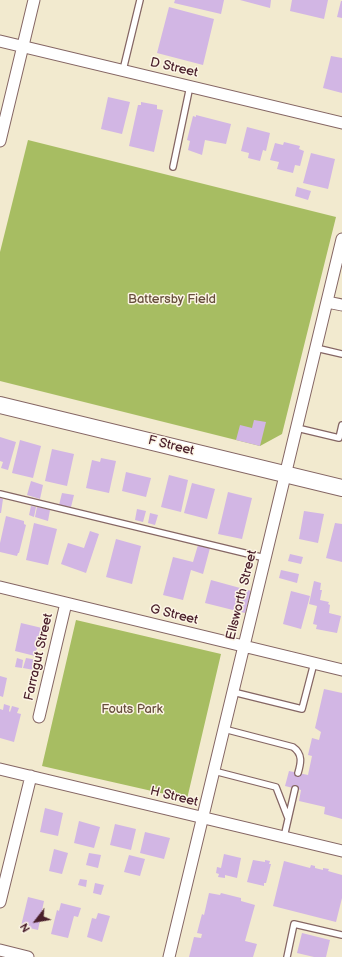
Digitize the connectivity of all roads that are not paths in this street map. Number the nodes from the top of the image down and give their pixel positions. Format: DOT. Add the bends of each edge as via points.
graph roads {
  1 [pos="34,0"];
  2 [pos="140,0"];
  3 [pos="0,41"];
  4 [pos="23,46"];
  5 [pos="123,70"];
  6 [pos="190,86"];
  7 [pos="342,123"];
  8 [pos="0,141"];
  9 [pos="173,167"];
  10 [pos="342,239"];
  11 [pos="327,302"];
  12 [pos="342,306"];
  13 [pos="316,348"];
  14 [pos="342,354"];
  15 [pos="0,405"];
  16 [pos="342,424"];
  17 [pos="297,428"];
  18 [pos="285,474"];
  19 [pos="342,488"];
  20 [pos="0,494"];
  21 [pos="265,558"];
  22 [pos="0,587"];
  23 [pos="66,603"];
  24 [pos="244,646"];
  25 [pos="314,663"];
  26 [pos="342,670"];
  27 [pos="233,692"];
  28 [pos="40,717"];
  29 [pos="224,729"];
  30 [pos="0,769"];
  31 [pos="214,771"];
  32 [pos="298,773"];
  33 [pos="31,776"];
  34 [pos="295,789"];
  35 [pos="202,818"];
  36 [pos="288,818"];
  37 [pos="284,837"];
  38 [pos="342,851"];
  39 [pos="0,902"];
  40 [pos="342,935"];
  41 [pos="0,950"];
  42 [pos="28,957"];
  43 [pos="169,957"];
  44 [pos="287,957"];
  1 -- 4 [label="street"];
  2 -- 5 [label="lane"];
  3 -- 4 [label="street, D Street"];
  4 -- 5 [label="street, D Street"];
  4 -- 8 [label="street"];
  5 -- 6 [label="street, D Street"];
  6 -- 7 [label="street, D Street"];
  6 -- 9 [label="lane"];
  10 -- 11 [label="street, Ellsworth Street"];
  11 -- 12 [label="street"];
  11 -- 13 [label="street, Ellsworth Street"];
  13 -- 14 [label="lane"];
  13 -- 17 [label="street, Ellsworth Street"];
  15 -- 18 [label="street, F Street"];
  16 -- 17 [label="lane" via="339,438"];
  17 -- 18 [label="street, Ellsworth Street"];
  18 -- 19 [label="street, F Street"];
  18 -- 21 [label="street, Ellsworth Street"];
  20 -- 21 [label="lane"];
  21 -- 24 [label="street, Ellsworth Street"];
  22 -- 23 [label="street, G Street"];
  23 -- 24 [label="street, G Street"];
  23 -- 28 [label="street, Farragut Street"];
  24 -- 25 [label="street, G Street"];
  24 -- 27 [label="street, Ellsworth Street"];
  25 -- 26 [label="street, G Street"];
  25 -- 27 [label="lane" via="302,709"];
  27 -- 29 [label="street, Ellsworth Street"];
  29 -- 31 [label="street, Ellsworth Street"];
  29 -- 32 [label="lane" via="293,747 300,755"];
  30 -- 33 [label="street, H Street"];
  31 -- 35 [label="street, Ellsworth Street"];
  31 -- 36 [label="lane" via="276,787"];
  33 -- 35 [label="street, H Street"];
  33 -- 39 [label="street"];
  34 -- 36 [label="lane"];
  35 -- 37 [label="street, H Street"];
  35 -- 43 [label="street, Ellsworth Street"];
  36 -- 37 [label="lane"];
  37 -- 38 [label="street, H Street"];
  40 -- 44 [label="lane" via="294,924"];
  41 -- 42 [label="street"];
}
